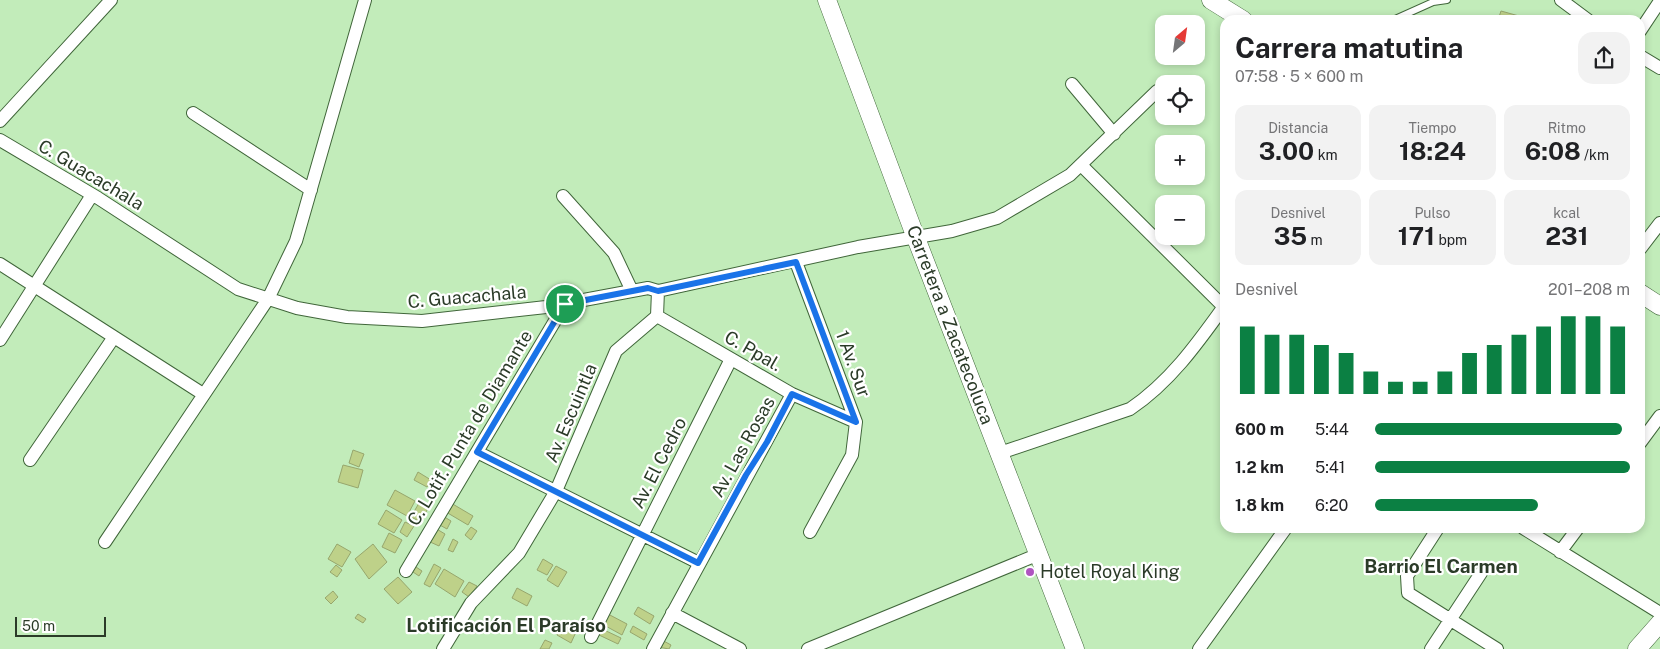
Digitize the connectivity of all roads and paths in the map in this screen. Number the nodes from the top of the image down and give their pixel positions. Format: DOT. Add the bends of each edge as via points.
graph roads {
  1 [pos="111,0"];
  2 [pos="364,0"];
  3 [pos="828,0"];
  4 [pos="1211,0"];
  5 [pos="1447,0"];
  6 [pos="1561,0"];
  7 [pos="1660,1"];
  8 [pos="1235,15"];
  9 [pos="1404,15"];
  10 [pos="1581,15"];
  11 [pos="1645,24"];
  12 [pos="1645,59"];
  13 [pos="1660,68"];
  14 [pos="1072,84"];
  15 [pos="1155,93"];
  16 [pos="193,113"];
  17 [pos="0,121"];
  18 [pos="1114,134"];
  19 [pos="0,140"];
  20 [pos="1081,165"];
  21 [pos="311,190"];
  22 [pos="92,195"];
  23 [pos="563,196"];
  24 [pos="1660,223"];
  25 [pos="916,238"];
  26 [pos="1645,242"];
  27 [pos="796,262"];
  28 [pos="0,264"];
  29 [pos="34,286"];
  30 [pos="632,291"];
  31 [pos="658,291"];
  32 [pos="1645,296"];
  33 [pos="268,299"];
  34 [pos="1220,301"];
  35 [pos="565,304"];
  36 [pos="1660,306"];
  37 [pos="1220,312"];
  38 [pos="657,316"];
  39 [pos="114,337"];
  40 [pos="0,340"];
  41 [pos="732,359"];
  42 [pos="203,394"];
  43 [pos="792,394"];
  44 [pos="1660,416"];
  45 [pos="856,422"];
  46 [pos="1645,436"];
  47 [pos="477,452"];
  48 [pos="1000,453"];
  49 [pos="30,460"];
  50 [pos="556,491"];
  51 [pos="810,532"];
  52 [pos="1282,533"];
  53 [pos="1435,533"];
  54 [pos="1531,533"];
  55 [pos="1574,533"];
  56 [pos="642,535"];
  57 [pos="105,542"];
  58 [pos="1560,552"];
  59 [pos="1039,554"];
  60 [pos="698,563"];
  61 [pos="406,571"];
  62 [pos="1481,573"];
  63 [pos="672,612"];
  64 [pos="1660,613"];
  65 [pos="1450,619"];
  66 [pos="1657,632"];
  67 [pos="591,636"];
  68 [pos="443,649"];
  69 [pos="653,649"];
  70 [pos="740,649"];
  71 [pos="808,649"];
  72 [pos="1076,649"];
  73 [pos="1199,649"];
  74 [pos="1431,649"];
  75 [pos="1497,649"];
  76 [pos="1637,649"];
  1 -- 17 [label="street"];
  2 -- 21 [label="street"];
  3 -- 25 [label="main road, Carretera a Zacatecoluca"];
  4 -- 8 [label="main road"];
  5 -- 9 [label="lane" via="1433,2"];
  6 -- 10 [label="street"];
  7 -- 11 [label="street"];
  12 -- 13 [label="street"];
  14 -- 18 [label="street"];
  15 -- 18 [label="street, C. Guacachala"];
  16 -- 21 [label="street"];
  18 -- 20 [label="street, C. Guacachala"];
  19 -- 22 [label="street, C. Guacachala"];
  20 -- 25 [label="street, C. Guacachala" via="1070,175 997,218"];
  20 -- 34 [label="street"];
  21 -- 33 [label="street" via="296,241"];
  22 -- 29 [label="street"];
  22 -- 33 [label="street, C. Guacachala" via="238,289"];
  23 -- 30 [label="street" via="614,253"];
  24 -- 26 [label="street"];
  25 -- 27 [label="street, C. Guacachala" via="858,247"];
  25 -- 48 [label="main road, Carretera a Zacatecoluca"];
  27 -- 31 [label="street, C. Guacachala"];
  27 -- 45 [label="street, 1 Av. Sur"];
  28 -- 29 [label="street"];
  29 -- 39 [label="street"];
  29 -- 40 [label="street"];
  30 -- 31 [label="street, C. Guacachala" via="648,288"];
  30 -- 35 [label="street, C. Guacachala"];
  31 -- 38 [label="street"];
  32 -- 36 [label="main road"];
  33 -- 35 [label="street, C. Guacachala" via="347,317 422,321"];
  33 -- 42 [label="street"];
  35 -- 47 [label="street, C. Lotif. Punta de Diamante"];
  37 -- 48 [label="street" via="1170,377 1130,409"];
  38 -- 41 [label="street, C. Ppal."];
  38 -- 50 [label="street, Av. Escuintla" via="616,351"];
  39 -- 42 [label="street"];
  39 -- 49 [label="street"];
  41 -- 43 [label="street, C. Ppal."];
  41 -- 56 [label="street, Av. El Cedro"];
  42 -- 57 [label="street"];
  43 -- 45 [label="street, C. Ppal."];
  43 -- 60 [label="street, Av. Las Rosas"];
  44 -- 46 [label="street"];
  45 -- 51 [label="street, 1 Av. Sur" via="852,454"];
  47 -- 50 [label="street"];
  47 -- 61 [label="street, C. Lotif. Punta de Diamante"];
  48 -- 59 [label="main road, Carretera a Zacatecoluca"];
  50 -- 56 [label="street"];
  50 -- 68 [label="street, Av. Escuintla" via="519,553 471,604"];
  52 -- 73 [label="street"];
  53 -- 65 [label="street" via="1412,566 1406,583 1408,593"];
  54 -- 58 [label="street"];
  55 -- 58 [label="street"];
  56 -- 60 [label="street"];
  56 -- 67 [label="street, Av. El Cedro"];
  58 -- 64 [label="street"];
  59 -- 71 [label="street"];
  59 -- 72 [label="main road, Carretera a Zacatecoluca"];
  60 -- 63 [label="street, Av. Las Rosas"];
  62 -- 65 [label="street"];
  63 -- 69 [label="street, Av. Las Rosas"];
  63 -- 70 [label="street"];
  65 -- 74 [label="street"];
  65 -- 75 [label="street"];
  66 -- 76 [label="main road"];
}
